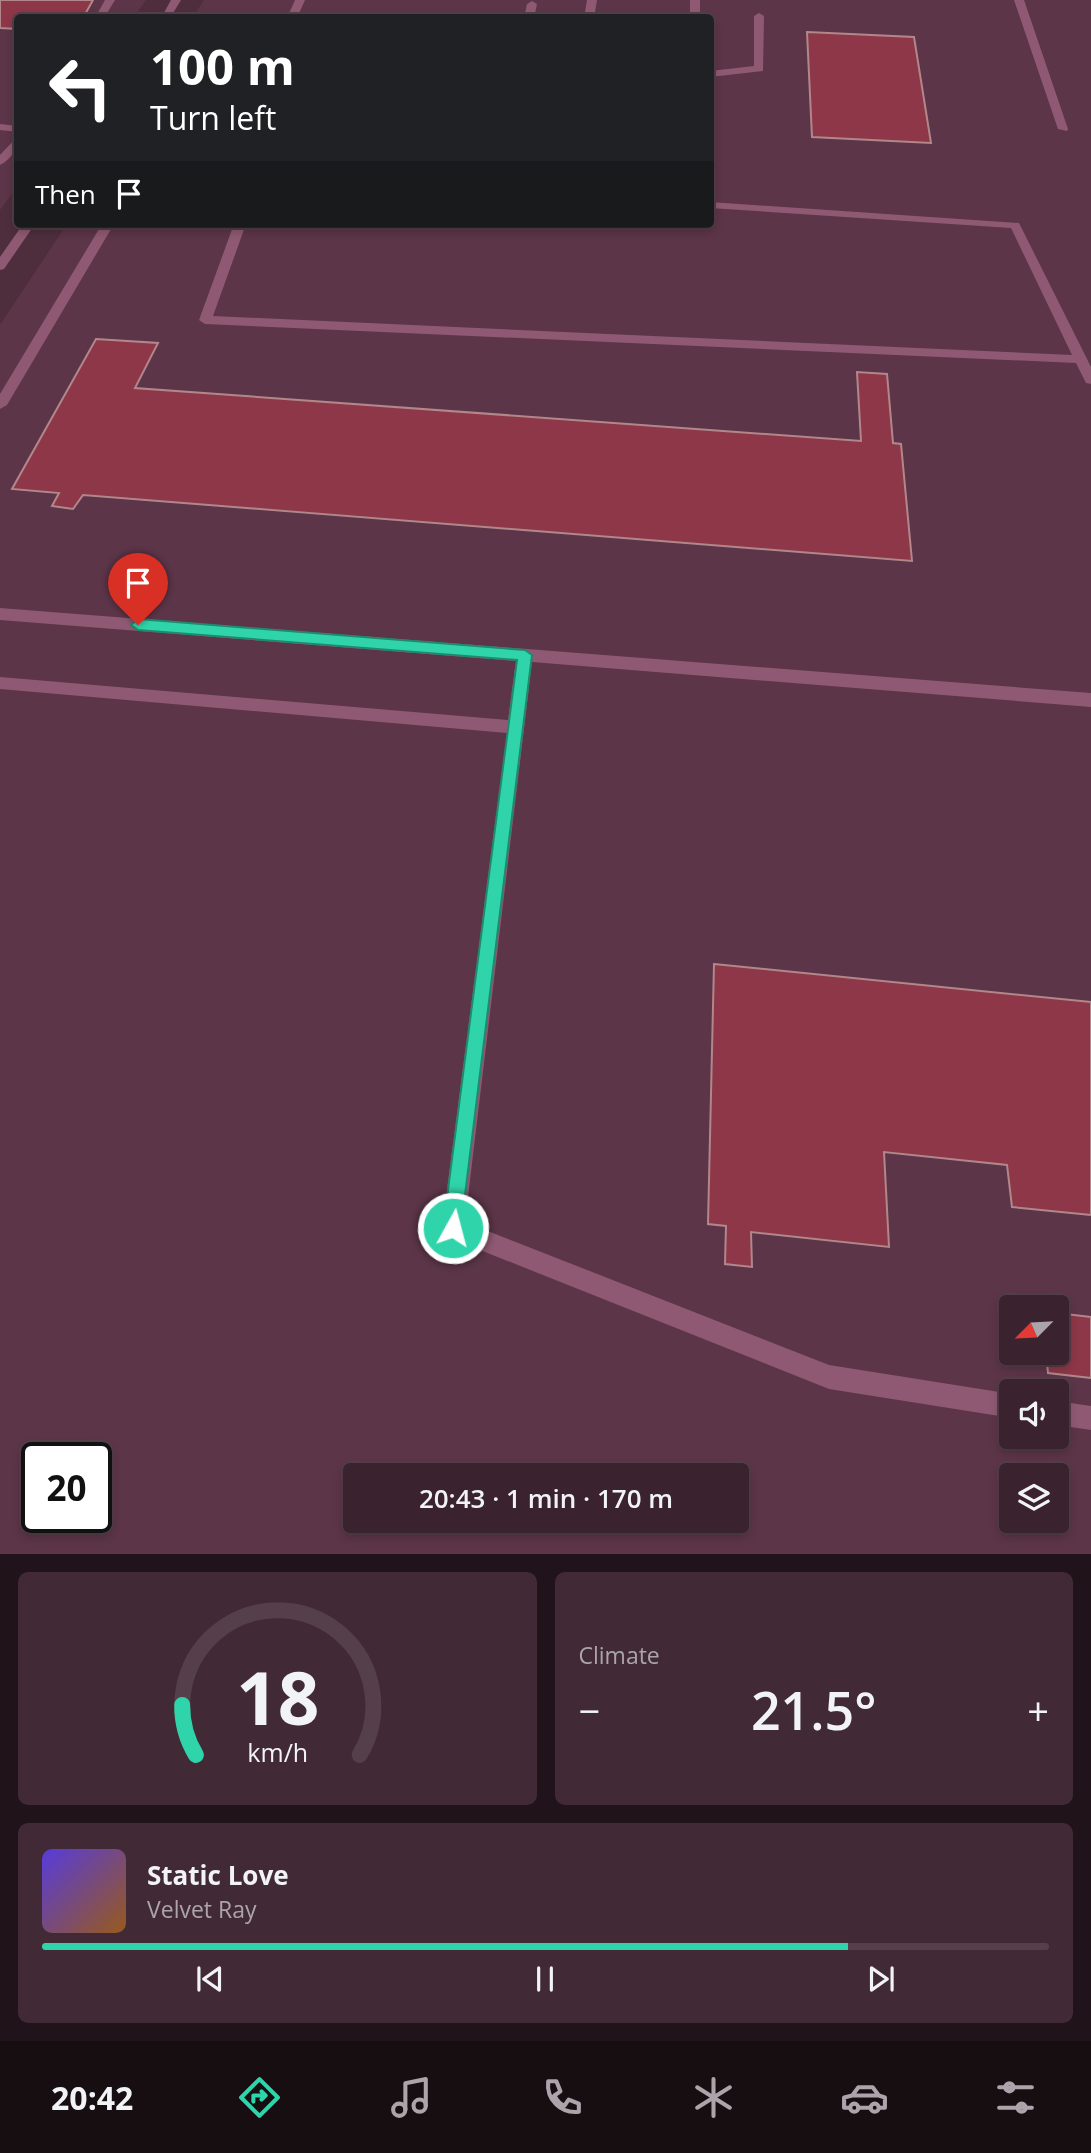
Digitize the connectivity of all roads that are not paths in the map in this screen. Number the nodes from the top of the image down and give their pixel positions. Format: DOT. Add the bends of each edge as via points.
graph roads {
  1 [pos="1019,0"];
  2 [pos="533,4"];
  3 [pos="530,14"];
  4 [pos="759,16"];
  5 [pos="714,74"];
  6 [pos="1063,129"];
  7 [pos="14,144"];
  8 [pos="0,162"];
  9 [pos="714,205"];
  10 [pos="26,228"];
  11 [pos="106,228"];
  12 [pos="239,228"];
  13 [pos="0,266"];
  14 [pos="1081,359"];
  15 [pos="1091,380"];
  16 [pos="0,405"];
  17 [pos="0,614"];
  18 [pos="525,655"];
  19 [pos="0,683"];
  20 [pos="1091,700"];
  21 [pos="516,727"];
  22 [pos="999,1404"];
  23 [pos="1069,1415"];
  24 [pos="1091,1419"];
  1 -- 6 [label="street"];
  2 -- 3 [label="street"];
  4 -- 5 [label="street" via="759,69"];
  7 -- 8 [label="street"];
  9 -- 14 [label="street" via="1015,225"];
  10 -- 13 [label="street"];
  11 -- 16 [label="street"];
  12 -- 14 [label="street" via="205,320"];
  14 -- 15 [label="street"];
  17 -- 18 [label="street"];
  18 -- 20 [label="street"];
  18 -- 21 [label="street"];
  19 -- 21 [label="street"];
  21 -- 22 [label="street" via="453,1228 829,1377"];
  23 -- 24 [label="street"];
}
